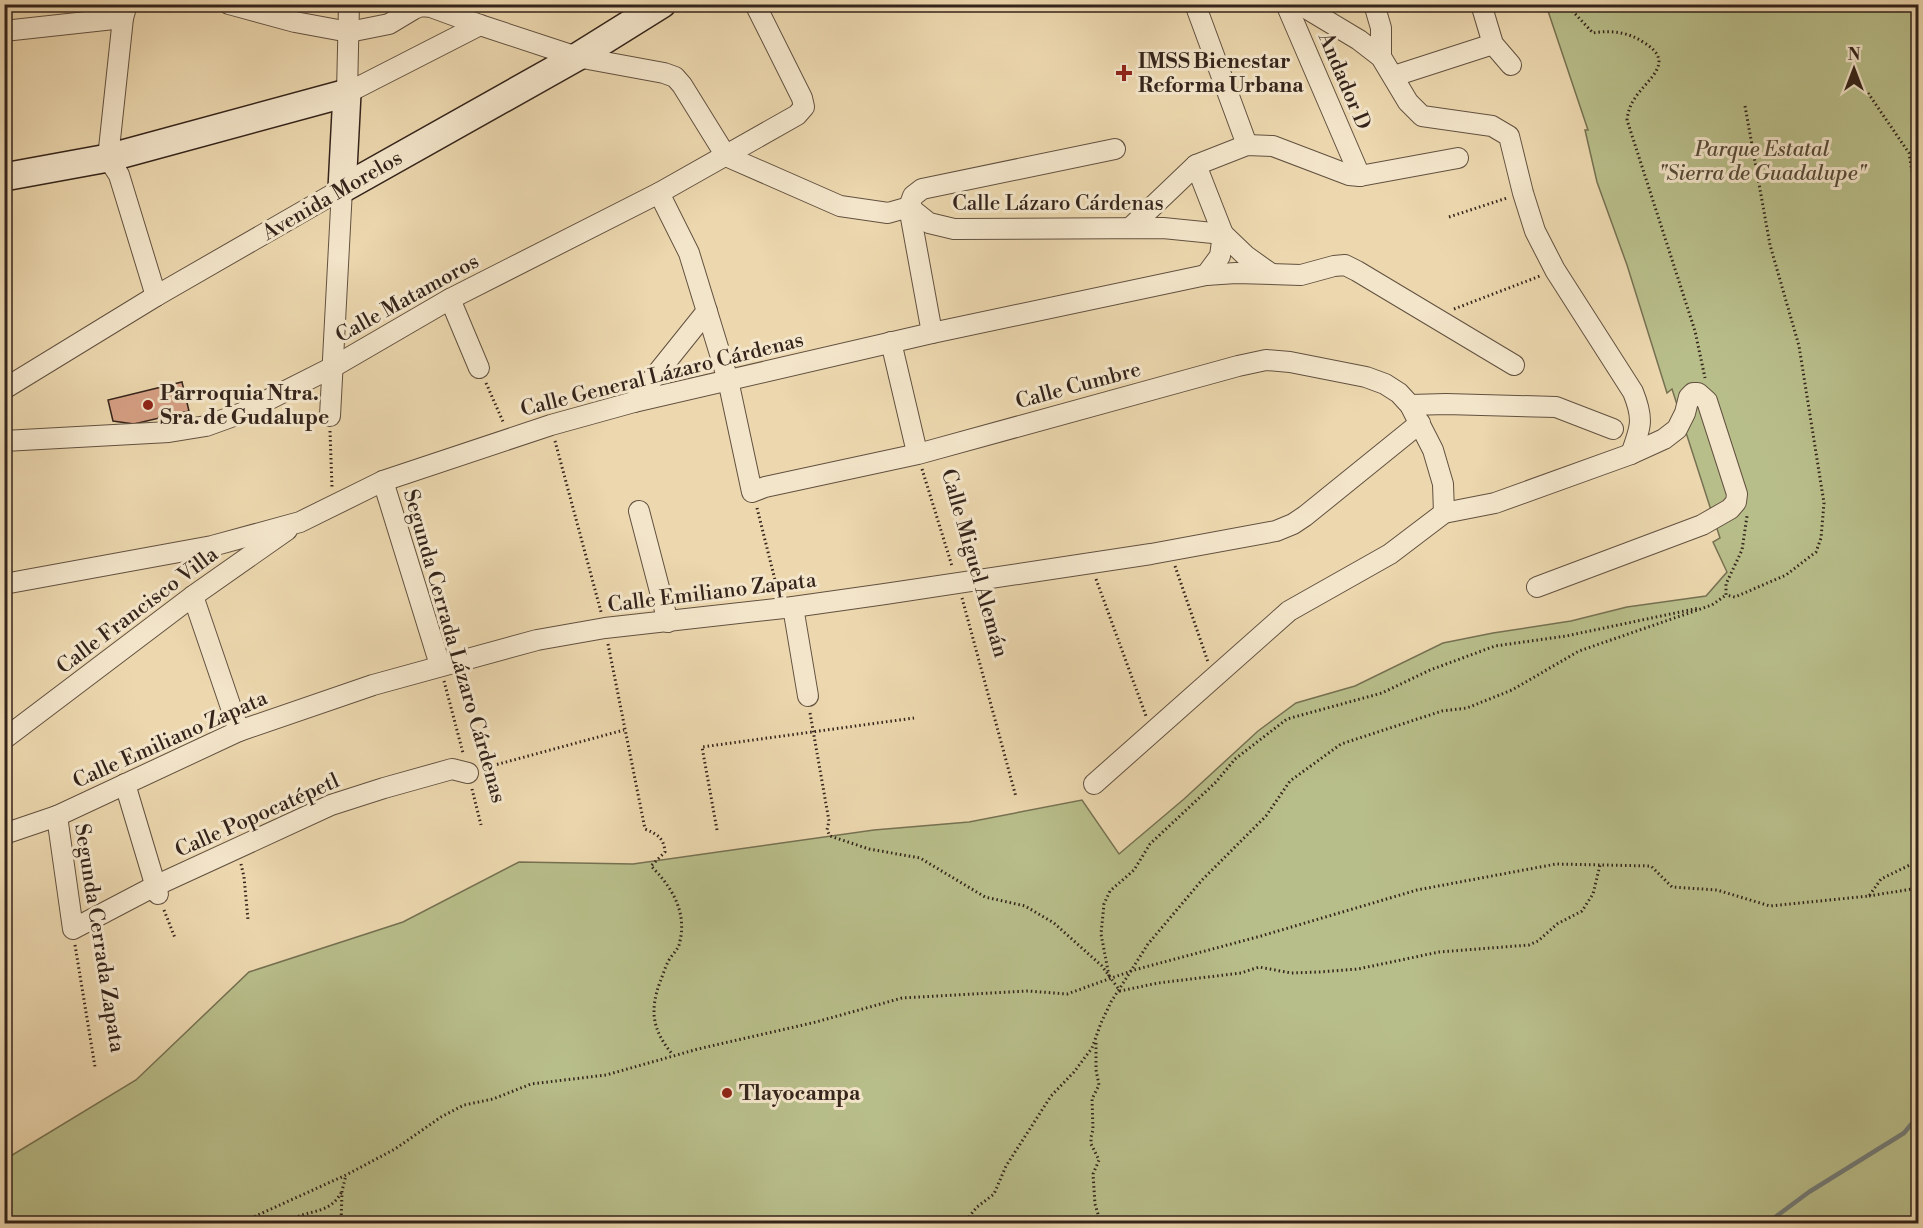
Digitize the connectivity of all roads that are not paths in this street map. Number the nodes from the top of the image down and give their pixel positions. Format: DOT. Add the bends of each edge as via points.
graph roads {
  1 [pos="229,4"];
  2 [pos="349,4"];
  3 [pos="755,4"];
  4 [pos="1195,4"];
  5 [pos="1286,4"];
  6 [pos="1299,4"];
  7 [pos="1374,4"];
  8 [pos="1481,4"];
  9 [pos="660,5"];
  10 [pos="125,11"];
  11 [pos="480,25"];
  12 [pos="4,31"];
  13 [pos="349,32"];
  14 [pos="1492,44"];
  15 [pos="577,57"];
  16 [pos="1381,57"];
  17 [pos="1511,65"];
  18 [pos="1394,76"];
  19 [pos="347,93"];
  20 [pos="1247,145"];
  21 [pos="1115,149"];
  22 [pos="726,156"];
  23 [pos="108,158"];
  24 [pos="1458,158"];
  25 [pos="1197,165"];
  26 [pos="1359,176"];
  27 [pos="4,177"];
  28 [pos="342,189"];
  29 [pos="659,193"];
  30 [pos="909,207"];
  31 [pos="1130,228"];
  32 [pos="1223,234"];
  33 [pos="1270,273"];
  34 [pos="1206,275"];
  35 [pos="156,296"];
  36 [pos="450,299"];
  37 [pos="707,311"];
  38 [pos="932,333"];
  39 [pos="891,342"];
  40 [pos="1514,365"];
  41 [pos="333,367"];
  42 [pos="479,368"];
  43 [pos="728,380"];
  44 [pos="4,389"];
  45 [pos="634,402"];
  46 [pos="1410,405"];
  47 [pos="330,416"];
  48 [pos="1420,423"];
  49 [pos="1612,429"];
  50 [pos="4,441"];
  51 [pos="916,449"];
  52 [pos="1631,454"];
  53 [pos="383,481"];
  54 [pos="639,511"];
  55 [pos="1444,513"];
  56 [pos="300,522"];
  57 [pos="6,581"];
  58 [pos="1537,587"];
  59 [pos="193,596"];
  60 [pos="788,608"];
  61 [pos="668,622"];
  62 [pos="440,665"];
  63 [pos="808,696"];
  64 [pos="239,731"];
  65 [pos="4,740"];
  66 [pos="468,773"];
  67 [pos="125,784"];
  68 [pos="1094,784"];
  69 [pos="57,816"];
  70 [pos="4,834"];
  71 [pos="157,890"];
  72 [pos="73,929"];
  1 -- 13 [label="street"];
  2 -- 13 [label="street"];
  3 -- 22 [label="street, Calle Matamoros" via="804,107 797,115"];
  4 -- 20 [label="street"];
  5 -- 26 [label="street, Andador D"];
  6 -- 16 [label="street"];
  7 -- 16 [label="street" via="1381,28"];
  8 -- 14 [label="street"];
  9 -- 15 [label="street, Avenida Morelos"];
  10 -- 12 [label="street"];
  10 -- 23 [label="street"];
  11 -- 13 [label="street" via="421,6 389,24"];
  11 -- 15 [label="street"];
  11 -- 19 [label="street"];
  13 -- 19 [label="street"];
  14 -- 17 [label="street"];
  14 -- 18 [label="street"];
  15 -- 22 [label="street" via="675,77"];
  15 -- 28 [label="street, Avenida Morelos"];
  16 -- 18 [label="street"];
  18 -- 52 [label="street" via="1408,102 1422,116 1492,126 1509,136 1522,193 1536,231 1555,270 1633,392 1641,412"];
  19 -- 23 [label="street"];
  19 -- 28 [label="street"];
  20 -- 25 [label="street"];
  20 -- 26 [label="street" via="1273,146"];
  21 -- 30 [label="street" via="922,189 913,196"];
  22 -- 29 [label="street, Calle Matamoros"];
  22 -- 30 [label="street" via="840,206 888,213"];
  23 -- 27 [label="street"];
  23 -- 35 [label="street" via="119,175"];
  24 -- 26 [label="street"];
  25 -- 31 [label="street"];
  25 -- 32 [label="street"];
  28 -- 35 [label="street, Avenida Morelos"];
  28 -- 41 [label="street"];
  29 -- 36 [label="street, Calle Matamoros"];
  29 -- 37 [label="street" via="689,253"];
  30 -- 31 [label="street, Calle Lázaro Cárdenas" via="929,223 954,229"];
  30 -- 38 [label="street"];
  31 -- 32 [label="street, Calle Lázaro Cárdenas" via="1179,228"];
  32 -- 33 [label="street"];
  32 -- 34 [label="street" via="1220,256"];
  33 -- 34 [label="street, Calle General Lázaro Cárdenas"];
  33 -- 40 [label="street, Calle General Lázaro Cárdenas" via="1301,275 1345,266"];
  34 -- 38 [label="street, Calle General Lázaro Cárdenas"];
  35 -- 44 [label="street, Avenida Morelos"];
  36 -- 41 [label="street, Calle Matamoros"];
  36 -- 42 [label="street"];
  37 -- 43 [label="street"];
  37 -- 45 [label="street"];
  38 -- 39 [label="street, Calle General Lázaro Cárdenas"];
  39 -- 43 [label="street, Calle General Lázaro Cárdenas"];
  39 -- 51 [label="street"];
  41 -- 47 [label="street"];
  41 -- 50 [label="street, Calle Matamoros" via="242,413 206,426 169,432"];
  43 -- 45 [label="street, Calle General Lázaro Cárdenas"];
  43 -- 51 [label="street, Calle Cumbre" via="753,492"];
  45 -- 53 [label="street, Calle General Lázaro Cárdenas" via="550,425"];
  46 -- 48 [label="street, Calle Cumbre"];
  46 -- 49 [label="street" via="1556,407"];
  46 -- 51 [label="street, Calle Cumbre" via="1399,393 1366,376 1266,360"];
  48 -- 55 [label="street, Calle Cumbre" via="1443,484"];
  48 -- 60 [label="street, Calle Emiliano Zapata" via="1293,524 1276,531"];
  52 -- 55 [label="street" via="1495,503"];
  52 -- 58 [label="street" via="1677,429 1689,398 1698,393 1707,401 1737,494 1736,502 1702,525"];
  53 -- 56 [label="street, Calle General Lázaro Cárdenas"];
  53 -- 62 [label="street, Segunda Cerrada Lázaro Cárdenas"];
  54 -- 61 [label="street"];
  55 -- 68 [label="street" via="1389,554 1289,611"];
  56 -- 57 [label="street, Calle General Lázaro Cárdenas" via="212,546"];
  56 -- 59 [label="street, Calle Francisco Villa"];
  59 -- 64 [label="street"];
  59 -- 65 [label="street, Calle Francisco Villa"];
  60 -- 61 [label="street, Calle Emiliano Zapata"];
  60 -- 63 [label="street"];
  61 -- 62 [label="street, Calle Emiliano Zapata" via="537,640"];
  62 -- 64 [label="street, Calle Emiliano Zapata"];
  64 -- 67 [label="street, Calle Emiliano Zapata"];
  66 -- 71 [label="street, Calle Popocatépetl" via="452,768 331,805"];
  67 -- 69 [label="street, Calle Emiliano Zapata"];
  67 -- 71 [label="street"];
  69 -- 70 [label="street, Calle Emiliano Zapata"];
  69 -- 72 [label="street, Segunda Cerrada Zapata"];
  71 -- 72 [label="street, Calle Popocatépetl"];
}
